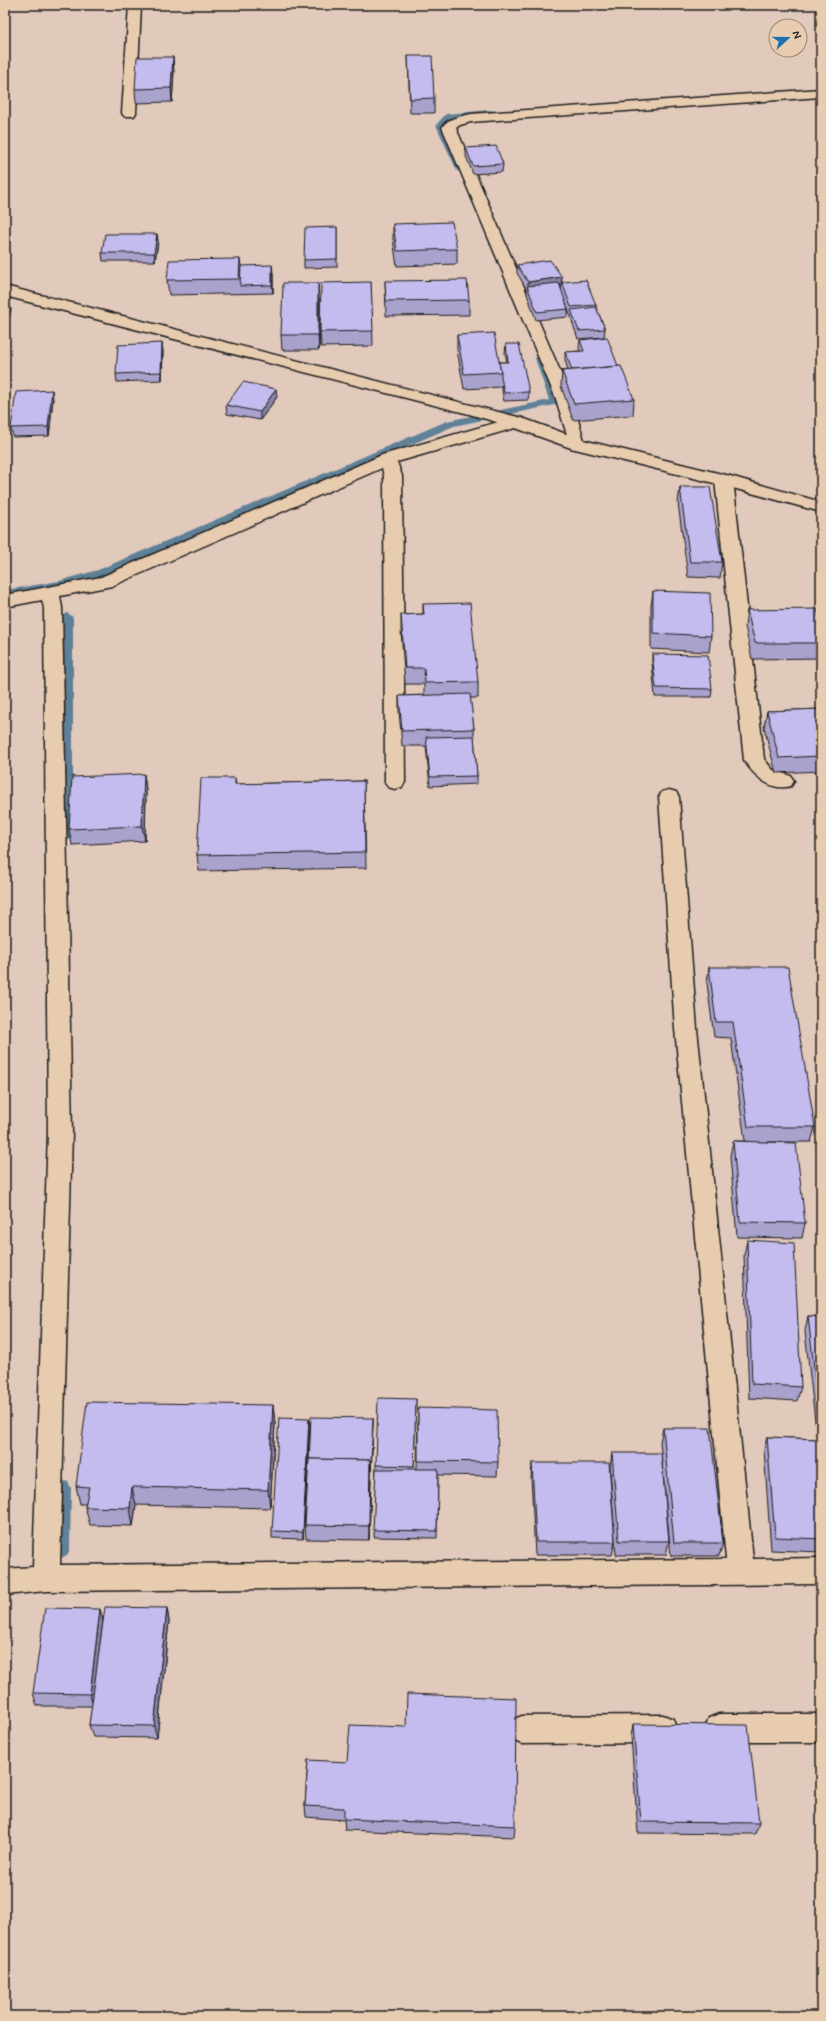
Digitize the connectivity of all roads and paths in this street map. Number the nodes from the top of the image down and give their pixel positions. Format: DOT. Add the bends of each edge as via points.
graph roads {
  1 [pos="135,5"];
  2 [pos="821,94"];
  3 [pos="129,113"];
  4 [pos="5,291"];
  5 [pos="516,422"];
  6 [pos="577,444"];
  7 [pos="388,459"];
  8 [pos="724,480"];
  9 [pos="821,507"];
  10 [pos="50,594"];
  11 [pos="5,601"];
  12 [pos="784,781"];
  13 [pos="395,782"];
  14 [pos="669,796"];
  15 [pos="821,1571"];
  16 [pos="741,1572"];
  17 [pos="46,1578"];
  18 [pos="5,1582"];
  19 [pos="821,1728"];
  20 [pos="522,1730"];
  1 -- 3 [label="street"];
  2 -- 6 [label="street" via="471,118 455,122 450,127 564,399"];
  4 -- 5 [label="street"];
  5 -- 6 [label="street"];
  5 -- 7 [label="street"];
  6 -- 8 [label="street"];
  7 -- 10 [label="street" via="106,582"];
  7 -- 13 [label="street" via="393,476"];
  8 -- 9 [label="street"];
  8 -- 12 [label="street" via="754,760 766,775"];
  10 -- 11 [label="street"];
  10 -- 17 [label="street" via="53,608 60,1134"];
  14 -- 16 [label="street" via="686,1029"];
  15 -- 16 [label="street"];
  16 -- 17 [label="street"];
  17 -- 18 [label="street"];
  19 -- 20 [label="street"];
}
